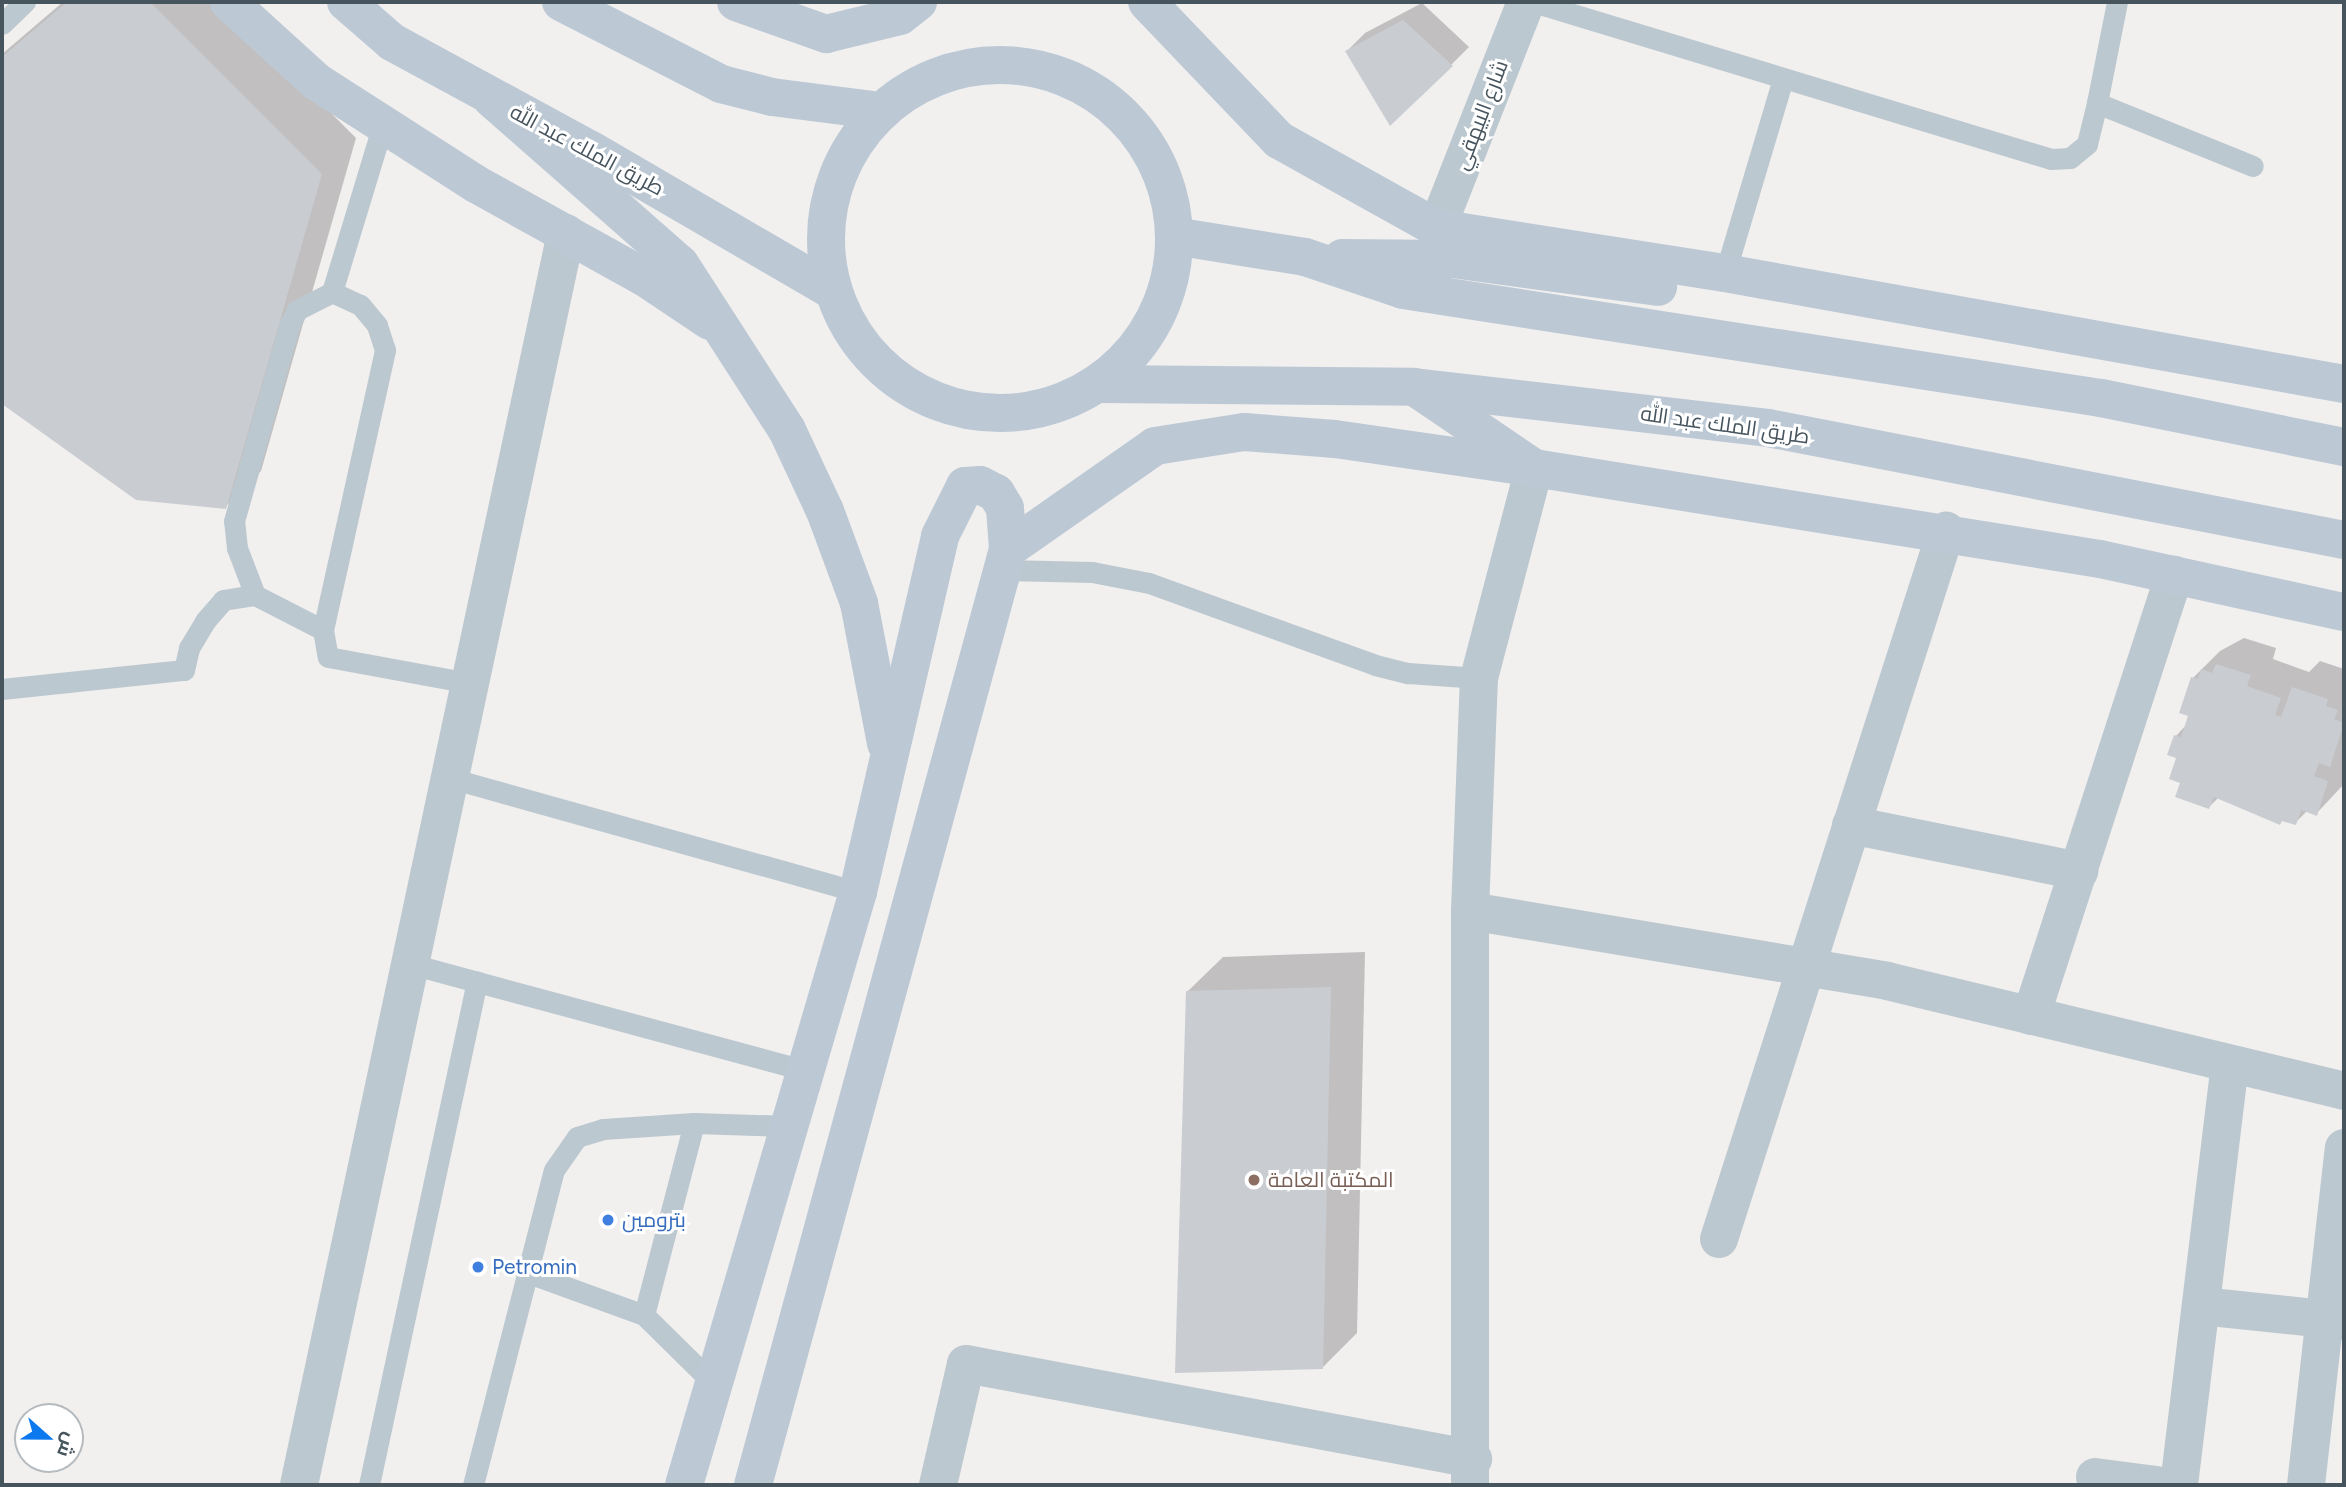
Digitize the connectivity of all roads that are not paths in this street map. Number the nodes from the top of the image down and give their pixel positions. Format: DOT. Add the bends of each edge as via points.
graph roads {
  1 [pos="25,2"];
  2 [pos="229,2"];
  3 [pos="346,2"];
  4 [pos="561,2"];
  5 [pos="736,2"];
  6 [pos="918,2"];
  7 [pos="1146,2"];
  8 [pos="1526,2"];
  9 [pos="1532,2"];
  10 [pos="2117,2"];
  11 [pos="2,24"];
  12 [pos="1783,78"];
  13 [pos="492,99"];
  14 [pos="2097,103"];
  15 [pos="881,111"];
  16 [pos="383,124"];
  17 [pos="2253,166"];
  18 [pos="1437,228"];
  19 [pos="566,233"];
  20 [pos="1174,236"];
  21 [pos="1306,257"];
  22 [pos="1726,273"];
  23 [pos="833,291"];
  24 [pos="332,292"];
  25 [pos="1908,306"];
  26 [pos="723,330"];
  27 [pos="1098,384"];
  28 [pos="2344,384"];
  29 [pos="1414,387"];
  30 [pos="2344,447"];
  31 [pos="1534,468"];
  32 [pos="1946,531"];
  33 [pos="2344,540"];
  34 [pos="1005,559"];
  35 [pos="2174,575"];
  36 [pos="255,595"];
  37 [pos="2344,612"];
  38 [pos="323,629"];
  39 [pos="1479,678"];
  40 [pos="470,683"];
  41 [pos="2,689"];
  42 [pos="889,756"];
  43 [pos="450,778"];
  44 [pos="1851,825"];
  45 [pos="2079,871"];
  46 [pos="858,892"];
  47 [pos="1470,911"];
  48 [pos="411,964"];
  49 [pos="1806,968"];
  50 [pos="477,981"];
  51 [pos="2031,1017"];
  52 [pos="2230,1065"];
  53 [pos="807,1071"];
  54 [pos="2344,1091"];
  55 [pos="694,1123"];
  56 [pos="791,1126"];
  57 [pos="2344,1148"];
  58 [pos="1719,1239"];
  59 [pos="528,1273"];
  60 [pos="2201,1306"];
  61 [pos="643,1315"];
  62 [pos="2336,1320"];
  63 [pos="714,1384"];
  64 [pos="1471,1472"];
  65 [pos="2095,1477"];
  66 [pos="299,1485"];
  67 [pos="369,1485"];
  68 [pos="473,1485"];
  69 [pos="684,1485"];
  70 [pos="752,1485"];
  71 [pos="938,1485"];
  72 [pos="2156,1485"];
  73 [pos="2179,1485"];
  74 [pos="2306,1485"];
  1 -- 11 [label="lane"];
  2 -- 16 [label="street" via="317,82"];
  3 -- 13 [label="street, طريق الملك عبد الله" via="392,42"];
  4 -- 15 [label="street" via="721,84 772,97"];
  5 -- 6 [label="street" via="826,34 900,16"];
  7 -- 18 [label="street" via="1279,140"];
  8 -- 18 [label="street, شارع البيهقي"];
  9 -- 12 [label="lane"];
  10 -- 14 [label="lane"];
  12 -- 14 [label="lane" via="2051,159 2070,158 2087,144"];
  12 -- 22 [label="lane"];
  13 -- 23 [label="street, طريق الملك عبد الله" via="591,149"];
  13 -- 26 [label="street" via="680,264"];
  14 -- 17 [label="lane"];
  15 -- 20 [label="street" via="918,85 959,69 1003,64 1048,70 1088,88 1124,115 1151,150 1168,192"];
  15 -- 23 [label="street" via="851,149 832,194 826,243"];
  16 -- 19 [label="street"];
  16 -- 24 [label="lane"];
  18 -- 22 [label="street"];
  19 -- 26 [label="street" via="644,277"];
  19 -- 40 [label="street"];
  20 -- 21 [label="street"];
  20 -- 27 [label="street" via="1170,279 1155,319 1130,355"];
  21 -- 25 [label="street" via="1452,259 1738,297"];
  21 -- 30 [label="street" via="1403,290 2101,398"];
  22 -- 25 [label="street"];
  23 -- 27 [label="street" via="857,340 895,379 942,404 1009,412 1049,407"];
  24 -- 36 [label="lane" via="297,310 289,327 234,521 237,548"];
  24 -- 38 [label="lane" via="360,305 377,326 385,350"];
  25 -- 28 [label="street"];
  26 -- 42 [label="street" via="787,430 825,511 859,603"];
  27 -- 29 [label="street, طريق الملك عبد الله"];
  29 -- 31 [label="street"];
  29 -- 33 [label="street, طريق الملك عبد الله" via="1768,428"];
  31 -- 32 [label="street"];
  31 -- 34 [label="street" via="1335,439 1257,433 1155,446"];
  31 -- 39 [label="street"];
  32 -- 35 [label="street"];
  32 -- 44 [label="street"];
  34 -- 39 [label="lane" via="1149,583 1375,665 1408,673"];
  34 -- 42 [label="street" via="1005,508 996,492 981,485 965,486 940,536"];
  34 -- 70 [label="street"];
  35 -- 37 [label="street"];
  35 -- 45 [label="street"];
  36 -- 38 [label="lane"];
  36 -- 41 [label="lane" via="223,600 189,648 184,670"];
  38 -- 40 [label="lane" via="328,657"];
  39 -- 47 [label="street"];
  40 -- 43 [label="street"];
  42 -- 46 [label="street"];
  43 -- 46 [label="lane"];
  43 -- 48 [label="street"];
  44 -- 45 [label="street"];
  44 -- 49 [label="street"];
  45 -- 51 [label="street"];
  46 -- 53 [label="street"];
  47 -- 49 [label="street"];
  47 -- 64 [label="street"];
  48 -- 50 [label="lane"];
  48 -- 66 [label="street"];
  49 -- 51 [label="street" via="1887,981"];
  49 -- 58 [label="street"];
  50 -- 53 [label="lane"];
  50 -- 67 [label="lane"];
  51 -- 52 [label="street"];
  52 -- 54 [label="street"];
  52 -- 60 [label="street"];
  53 -- 56 [label="street"];
  55 -- 56 [label="lane"];
  55 -- 59 [label="lane" via="603,1129 577,1137 554,1170"];
  55 -- 61 [label="lane"];
  56 -- 63 [label="street"];
  57 -- 62 [label="street"];
  59 -- 61 [label="lane"];
  59 -- 68 [label="lane"];
  60 -- 62 [label="street"];
  60 -- 73 [label="street"];
  61 -- 63 [label="lane"];
  62 -- 74 [label="street"];
  63 -- 69 [label="street"];
  64 -- 71 [label="street" via="966,1364"];
  65 -- 72 [label="street"];
}
